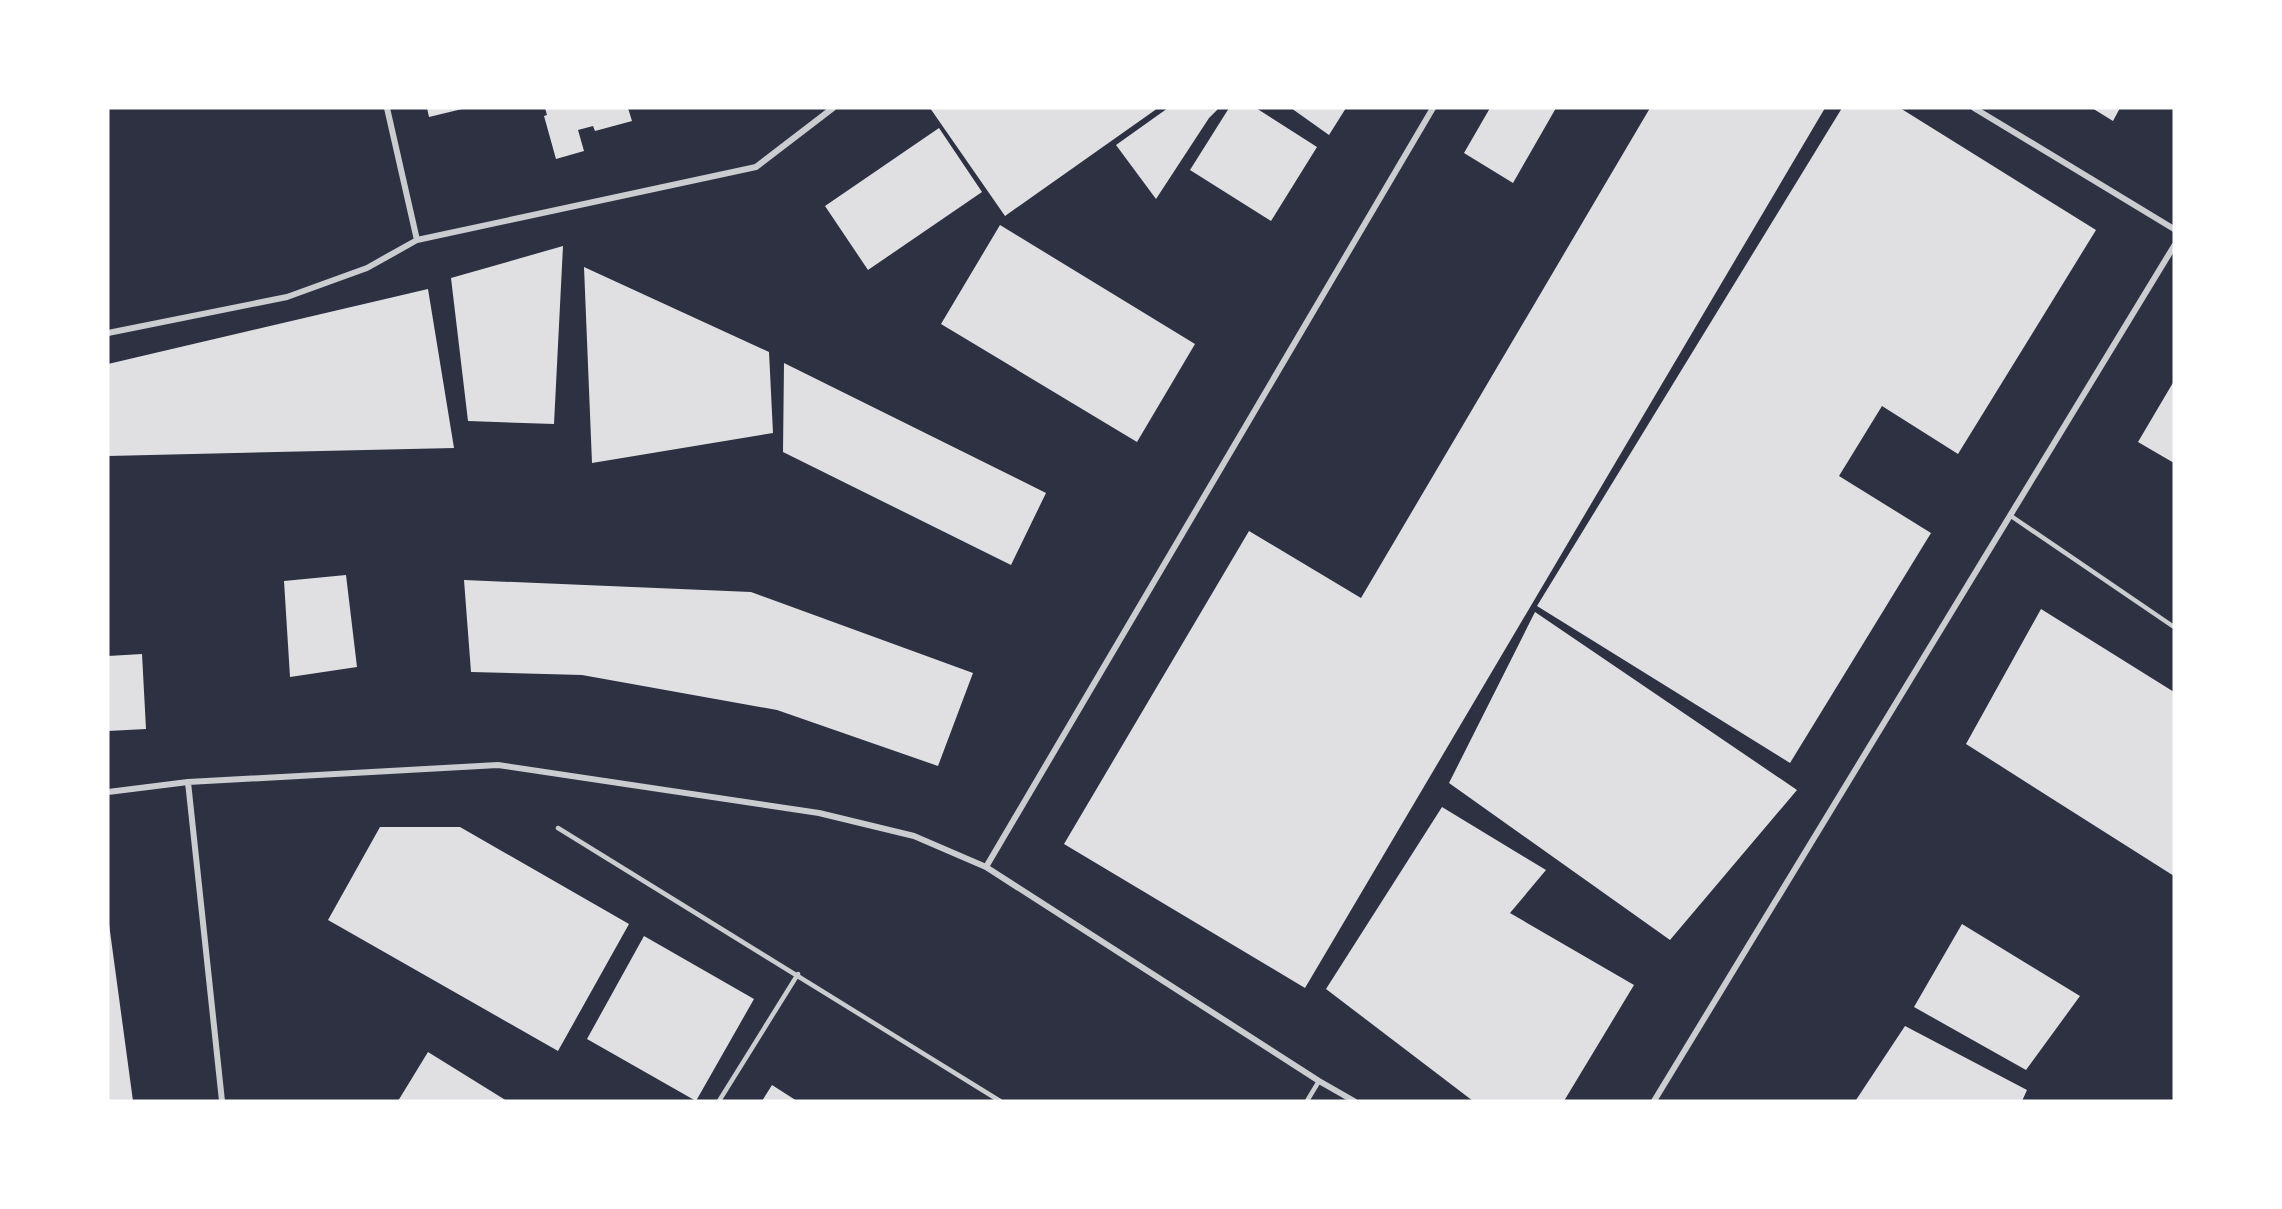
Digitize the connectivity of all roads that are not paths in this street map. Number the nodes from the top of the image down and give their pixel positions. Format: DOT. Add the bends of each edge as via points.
graph roads {
  1 [pos="387,108"];
  2 [pos="833,108"];
  3 [pos="1433,108"];
  4 [pos="1974,108"];
  5 [pos="2174,229"];
  6 [pos="417,240"];
  7 [pos="2174,246"];
  8 [pos="108,333"];
  9 [pos="2011,516"];
  10 [pos="2174,627"];
  11 [pos="188,782"];
  12 [pos="108,792"];
  13 [pos="558,828"];
  14 [pos="986,867"];
  15 [pos="798,974"];
  16 [pos="1319,1081"];
  17 [pos="222,1101"];
  18 [pos="719,1101"];
  19 [pos="1000,1101"];
  20 [pos="1307,1101"];
  21 [pos="1354,1101"];
  22 [pos="1654,1101"];
  1 -- 6 [label="street"];
  2 -- 6 [label="street" via="756,168"];
  3 -- 14 [label="street"];
  4 -- 5 [label="street"];
  6 -- 8 [label="street" via="367,268 287,297"];
  7 -- 9 [label="street"];
  9 -- 10 [label="lane"];
  9 -- 22 [label="street"];
  11 -- 12 [label="street"];
  11 -- 14 [label="street" via="498,765 819,813 914,836"];
  11 -- 17 [label="street"];
  13 -- 15 [label="lane"];
  14 -- 16 [label="street"];
  15 -- 18 [label="lane"];
  15 -- 19 [label="lane"];
  16 -- 20 [label="lane"];
  16 -- 21 [label="street"];
}
